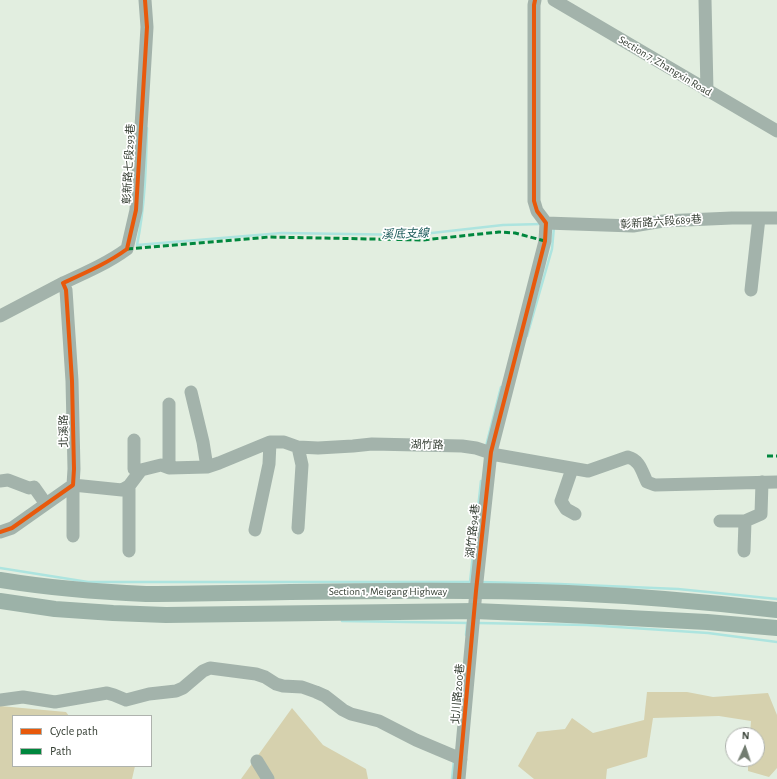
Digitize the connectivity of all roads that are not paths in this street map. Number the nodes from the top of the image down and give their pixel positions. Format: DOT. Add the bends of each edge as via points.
graph roads {
  1 [pos="145,0"];
  2 [pos="536,0"];
  3 [pos="554,0"];
  4 [pos="705,0"];
  5 [pos="708,91"];
  6 [pos="777,131"];
  7 [pos="759,218"];
  8 [pos="777,218"];
  9 [pos="546,223"];
  10 [pos="65,287"];
  11 [pos="751,290"];
  12 [pos="0,316"];
  13 [pos="191,392"];
  14 [pos="169,404"];
  15 [pos="134,440"];
  16 [pos="270,442"];
  17 [pos="298,447"];
  18 [pos="491,452"];
  19 [pos="207,467"];
  20 [pos="169,468"];
  21 [pos="572,469"];
  22 [pos="139,473"];
  23 [pos="0,481"];
  24 [pos="762,482"];
  25 [pos="777,482"];
  26 [pos="73,485"];
  27 [pos="129,486"];
  28 [pos="46,504"];
  29 [pos="575,514"];
  30 [pos="720,521"];
  31 [pos="745,521"];
  32 [pos="298,528"];
  33 [pos="255,530"];
  34 [pos="0,532"];
  35 [pos="73,536"];
  36 [pos="129,551"];
  37 [pos="744,551"];
  38 [pos="0,580"];
  39 [pos="476,591"];
  40 [pos="0,601"];
  41 [pos="777,610"];
  42 [pos="475,611"];
  43 [pos="777,628"];
  44 [pos="0,700"];
  45 [pos="461,759"];
  46 [pos="257,761"];
  47 [pos="268,779"];
  48 [pos="459,779"];
  1 -- 10 [label="street, 彰新路七段293巷" via="147,27 136,210 127,249"];
  2 -- 9 [label="street" via="534,201 537,211"];
  3 -- 5 [label="street, Section 7, Zhangxin Road"];
  4 -- 5 [label="street"];
  5 -- 6 [label="street, Section 7, Zhangxin Road"];
  7 -- 8 [label="street, 彰新路六段689巷"];
  7 -- 9 [label="street, 彰新路六段689巷" via="663,221 633,226"];
  7 -- 11 [label="street"];
  9 -- 18 [label="street, 湖竹路94巷" via="545,241"];
  10 -- 12 [label="street, 彰新路七段293巷"];
  10 -- 26 [label="street, 北溪路" via="72,381"];
  13 -- 19 [label="street"];
  14 -- 20 [label="street"];
  15 -- 22 [label="street" via="134,469"];
  16 -- 17 [label="street, 湖竹路" via="284,442"];
  16 -- 19 [label="street, 湖竹路"];
  16 -- 33 [label="street" via="270,464"];
  17 -- 18 [label="street, 湖竹路" via="372,444 447,446"];
  17 -- 32 [label="street" via="302,465"];
  18 -- 21 [label="street, 湖竹路"];
  18 -- 39 [label="street, 湖竹路94巷"];
  19 -- 20 [label="street, 湖竹路"];
  20 -- 22 [label="street, 湖竹路" via="161,465 141,470"];
  21 -- 24 [label="street, 湖竹路" via="588,471 628,457 638,462 647,482 655,485"];
  21 -- 29 [label="street" via="561,501 566,509"];
  22 -- 27 [label="street"];
  23 -- 28 [label="street" via="8,480 29,488 34,487"];
  24 -- 25 [label="street, 湖竹路"];
  24 -- 31 [label="street" via="760,514"];
  26 -- 27 [label="street" via="122,490"];
  26 -- 28 [label="street"];
  26 -- 35 [label="street, 北溪路"];
  27 -- 36 [label="street"];
  28 -- 34 [label="street" via="12,528"];
  30 -- 31 [label="street"];
  31 -- 37 [label="street"];
  38 -- 39 [label="main road, Section 1, Meigang Highway" via="96,592 146,594"];
  39 -- 41 [label="main road, Section 1, Meigang Highway" via="654,598"];
  39 -- 42 [label="street, 湖竹路94巷"];
  40 -- 42 [label="main road, Section 1, Meigang Highway" via="55,609 143,614"];
  42 -- 43 [label="main road, Section 1, Meigang Highway"];
  42 -- 45 [label="street, 北川路200巷"];
  44 -- 45 [label="street" via="23,697 55,702 107,693 126,700 176,691 203,670 210,668 260,675 276,684 316,692 347,712 379,721"];
  45 -- 48 [label="street, 北川路200巷"];
  46 -- 47 [label="street"];
}
